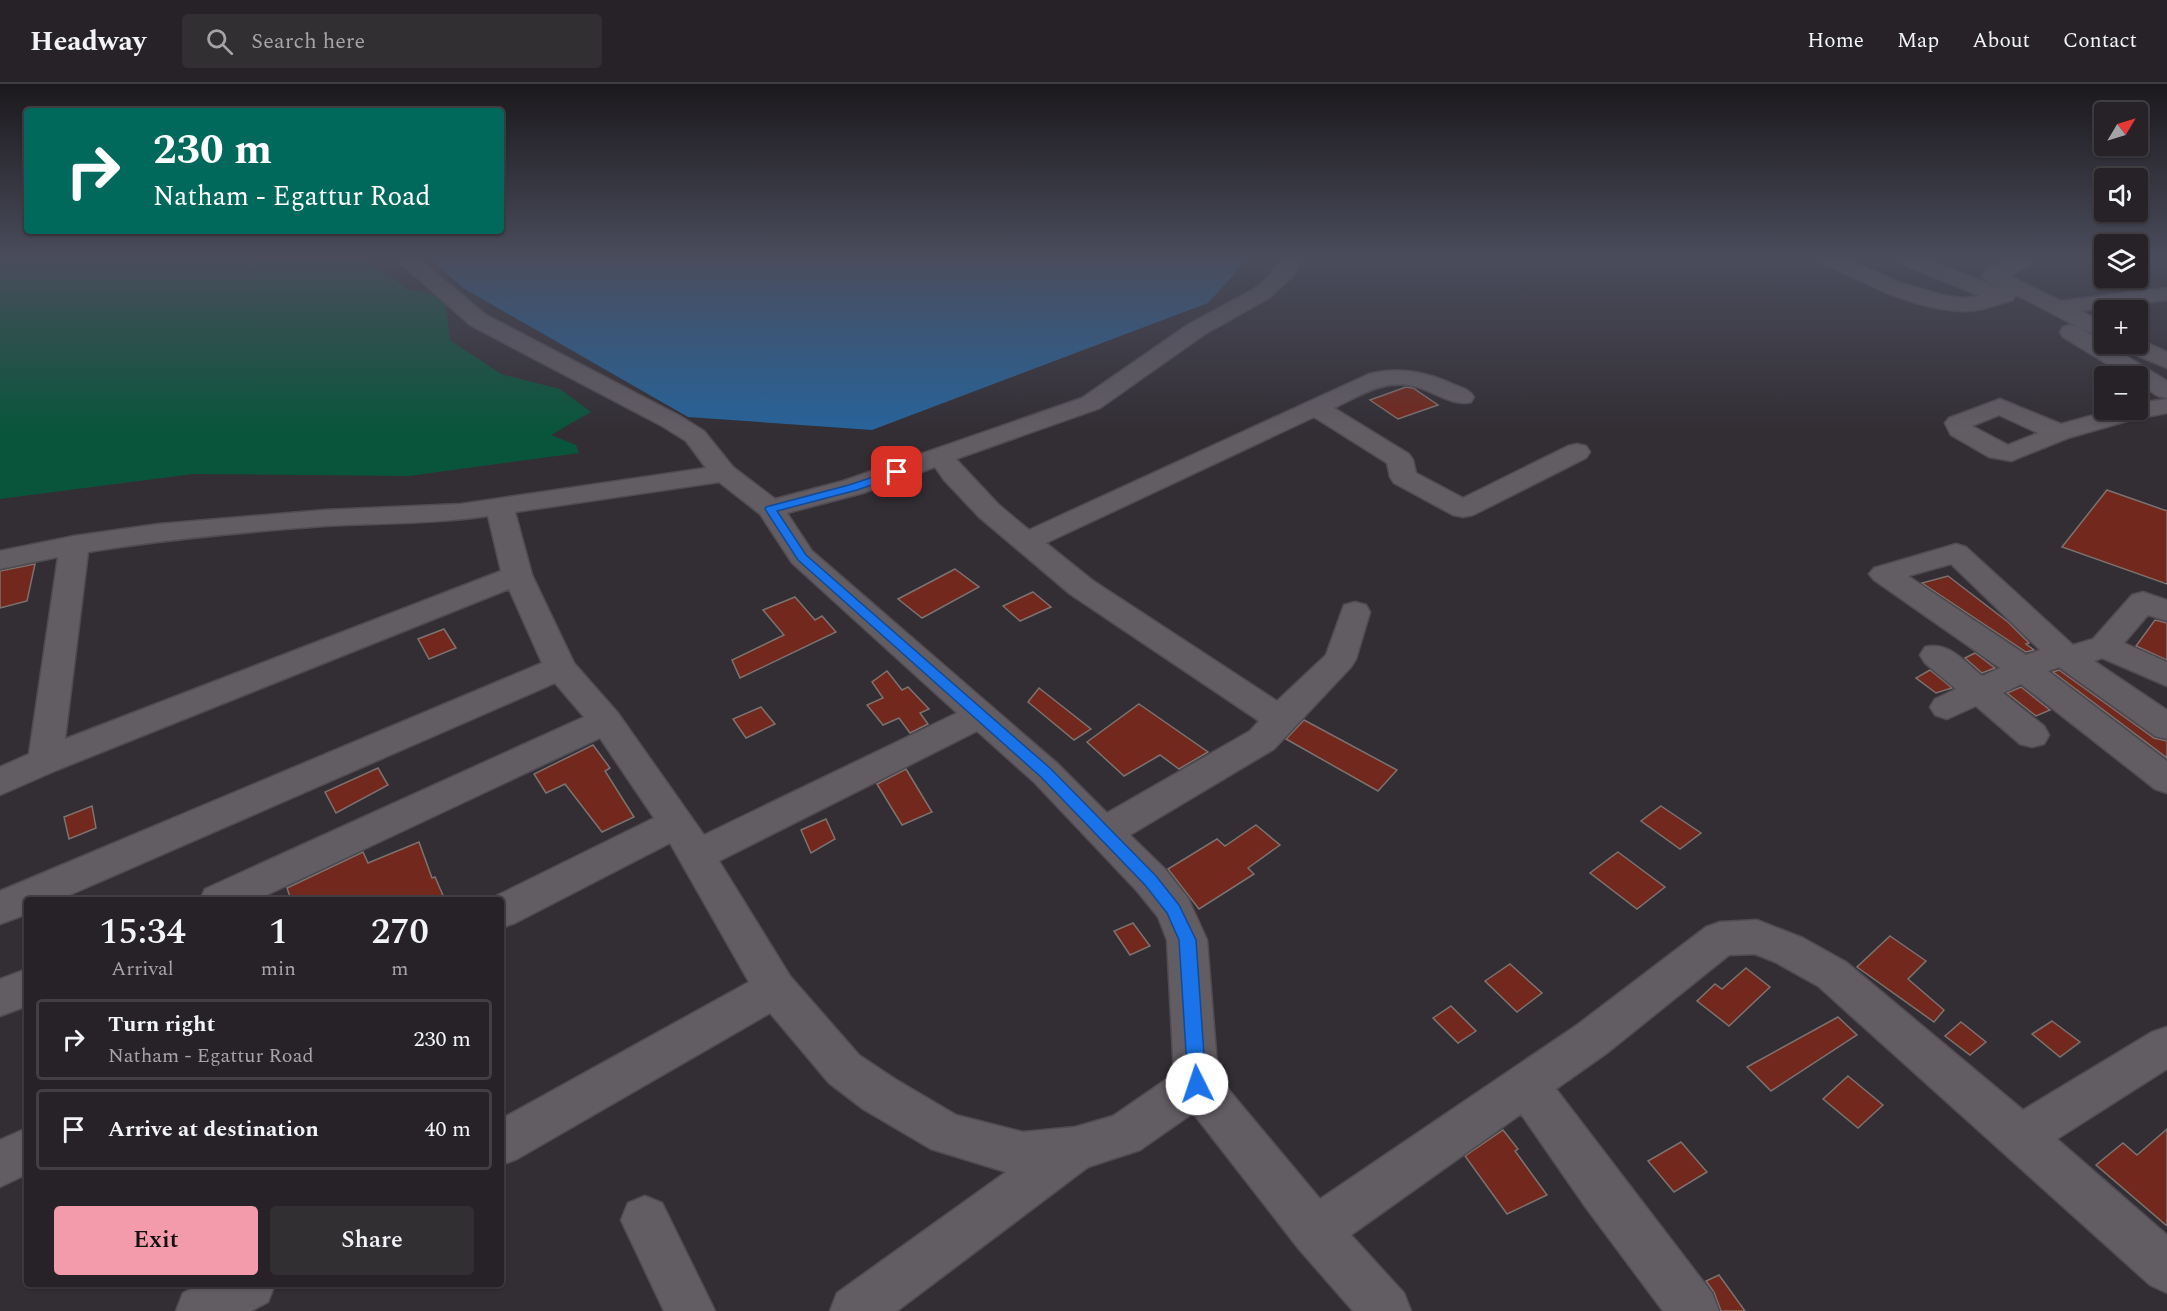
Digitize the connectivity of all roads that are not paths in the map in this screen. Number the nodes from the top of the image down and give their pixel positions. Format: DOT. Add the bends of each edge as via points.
graph roads {
  1 [pos="474,316"];
  2 [pos="1222,316"];
  3 [pos="2047,316"];
  4 [pos="2050,316"];
  5 [pos="2094,329"];
  6 [pos="2148,352"];
  7 [pos="2167,361"];
  8 [pos="2167,391"];
  9 [pos="1462,397"];
  10 [pos="2167,406"];
  11 [pos="1316,407"];
  12 [pos="2059,433"];
  13 [pos="1577,452"];
  14 [pos="941,457"];
  15 [pos="724,473"];
  16 [pos="500,507"];
  17 [pos="770,509"];
  18 [pos="1026,542"];
  19 [pos="74,545"];
  20 [pos="0,560"];
  21 [pos="517,575"];
  22 [pos="2167,611"];
  23 [pos="1355,612"];
  24 [pos="2104,646"];
  25 [pos="1936,655"];
  26 [pos="2068,658"];
  27 [pos="560,668"];
  28 [pos="2024,669"];
  29 [pos="2167,675"];
  30 [pos="1979,692"];
  31 [pos="1947,707"];
  32 [pos="981,715"];
  33 [pos="1280,719"];
  34 [pos="606,721"];
  35 [pos="2167,727"];
  36 [pos="2032,735"];
  37 [pos="45,761"];
  38 [pos="2167,780"];
  39 [pos="0,782"];
  40 [pos="677,823"];
  41 [pos="1104,832"];
  42 [pos="696,856"];
  43 [pos="26,897"];
  44 [pos="225,897"];
  45 [pos="24,898"];
  46 [pos="0,908"];
  47 [pos="504,910"];
  48 [pos="24,988"];
  49 [pos="775,989"];
  50 [pos="0,998"];
  51 [pos="2167,1046"];
  52 [pos="1197,1084"];
  53 [pos="1526,1084"];
  54 [pos="2020,1137"];
  55 [pos="504,1141"];
  56 [pos="1075,1149"];
  57 [pos="24,1152"];
  58 [pos="0,1164"];
  59 [pos="645,1220"];
  60 [pos="1315,1231"];
  61 [pos="2167,1268"];
  62 [pos="245,1287"];
  63 [pos="201,1311"];
  64 [pos="690,1311"];
  65 [pos="855,1311"];
  66 [pos="1386,1311"];
  67 [pos="1694,1311"];
  1 -- 15 [label="street" via="695,436"];
  2 -- 14 [label="street" via="1091,403"];
  3 -- 8 [label="street"];
  4 -- 5 [label="street"];
  6 -- 7 [label="street"];
  9 -- 11 [label="street" via="1434,384 1395,375 1377,379"];
  10 -- 12 [label="street"];
  11 -- 13 [label="street" via="1400,460 1402,477 1463,509"];
  11 -- 18 [label="street"];
  14 -- 17 [label="street" via="853,488"];
  14 -- 18 [label="street" via="988,511"];
  15 -- 16 [label="street"];
  15 -- 17 [label="street"];
  16 -- 19 [label="street" via="206,527"];
  16 -- 21 [label="street"];
  17 -- 32 [label="street" via="802,557"];
  18 -- 33 [label="street" via="1091,593"];
  19 -- 20 [label="street"];
  19 -- 37 [label="street"];
  21 -- 27 [label="street"];
  21 -- 37 [label="street"];
  22 -- 24 [label="street" via="2144,602"];
  23 -- 33 [label="street" via="1340,659"];
  24 -- 26 [label="street"];
  24 -- 29 [label="street"];
  25 -- 30 [label="street"];
  26 -- 28 [label="street" via="2054,656"];
  26 -- 28 [label="street" via="1956,554 1884,574"];
  26 -- 35 [label="street"];
  27 -- 34 [label="street"];
  27 -- 43 [label="street"];
  28 -- 30 [label="street"];
  28 -- 38 [label="street"];
  30 -- 31 [label="street"];
  30 -- 36 [label="street"];
  32 -- 41 [label="street"];
  32 -- 42 [label="street"];
  33 -- 41 [label="street" via="1262,740"];
  34 -- 40 [label="street"];
  34 -- 44 [label="street"];
  37 -- 39 [label="street"];
  40 -- 42 [label="street"];
  40 -- 47 [label="street"];
  41 -- 52 [label="street" via="1174,909 1187,940"];
  42 -- 49 [label="street"];
  45 -- 46 [label="street"];
  48 -- 50 [label="street"];
  49 -- 55 [label="street"];
  49 -- 56 [label="street" via="844,1070 947,1134 1023,1154"];
  51 -- 54 [label="street"];
  52 -- 56 [label="street" via="1124,1135"];
  52 -- 60 [label="street"];
  53 -- 54 [label="street" via="1592,1039 1720,939 1757,937 1832,974"];
  53 -- 60 [label="street"];
  53 -- 67 [label="street"];
  54 -- 61 [label="street"];
  56 -- 65 [label="street"];
  57 -- 58 [label="street"];
  59 -- 64 [label="street"];
  60 -- 66 [label="street"];
  62 -- 63 [label="street"];
}
